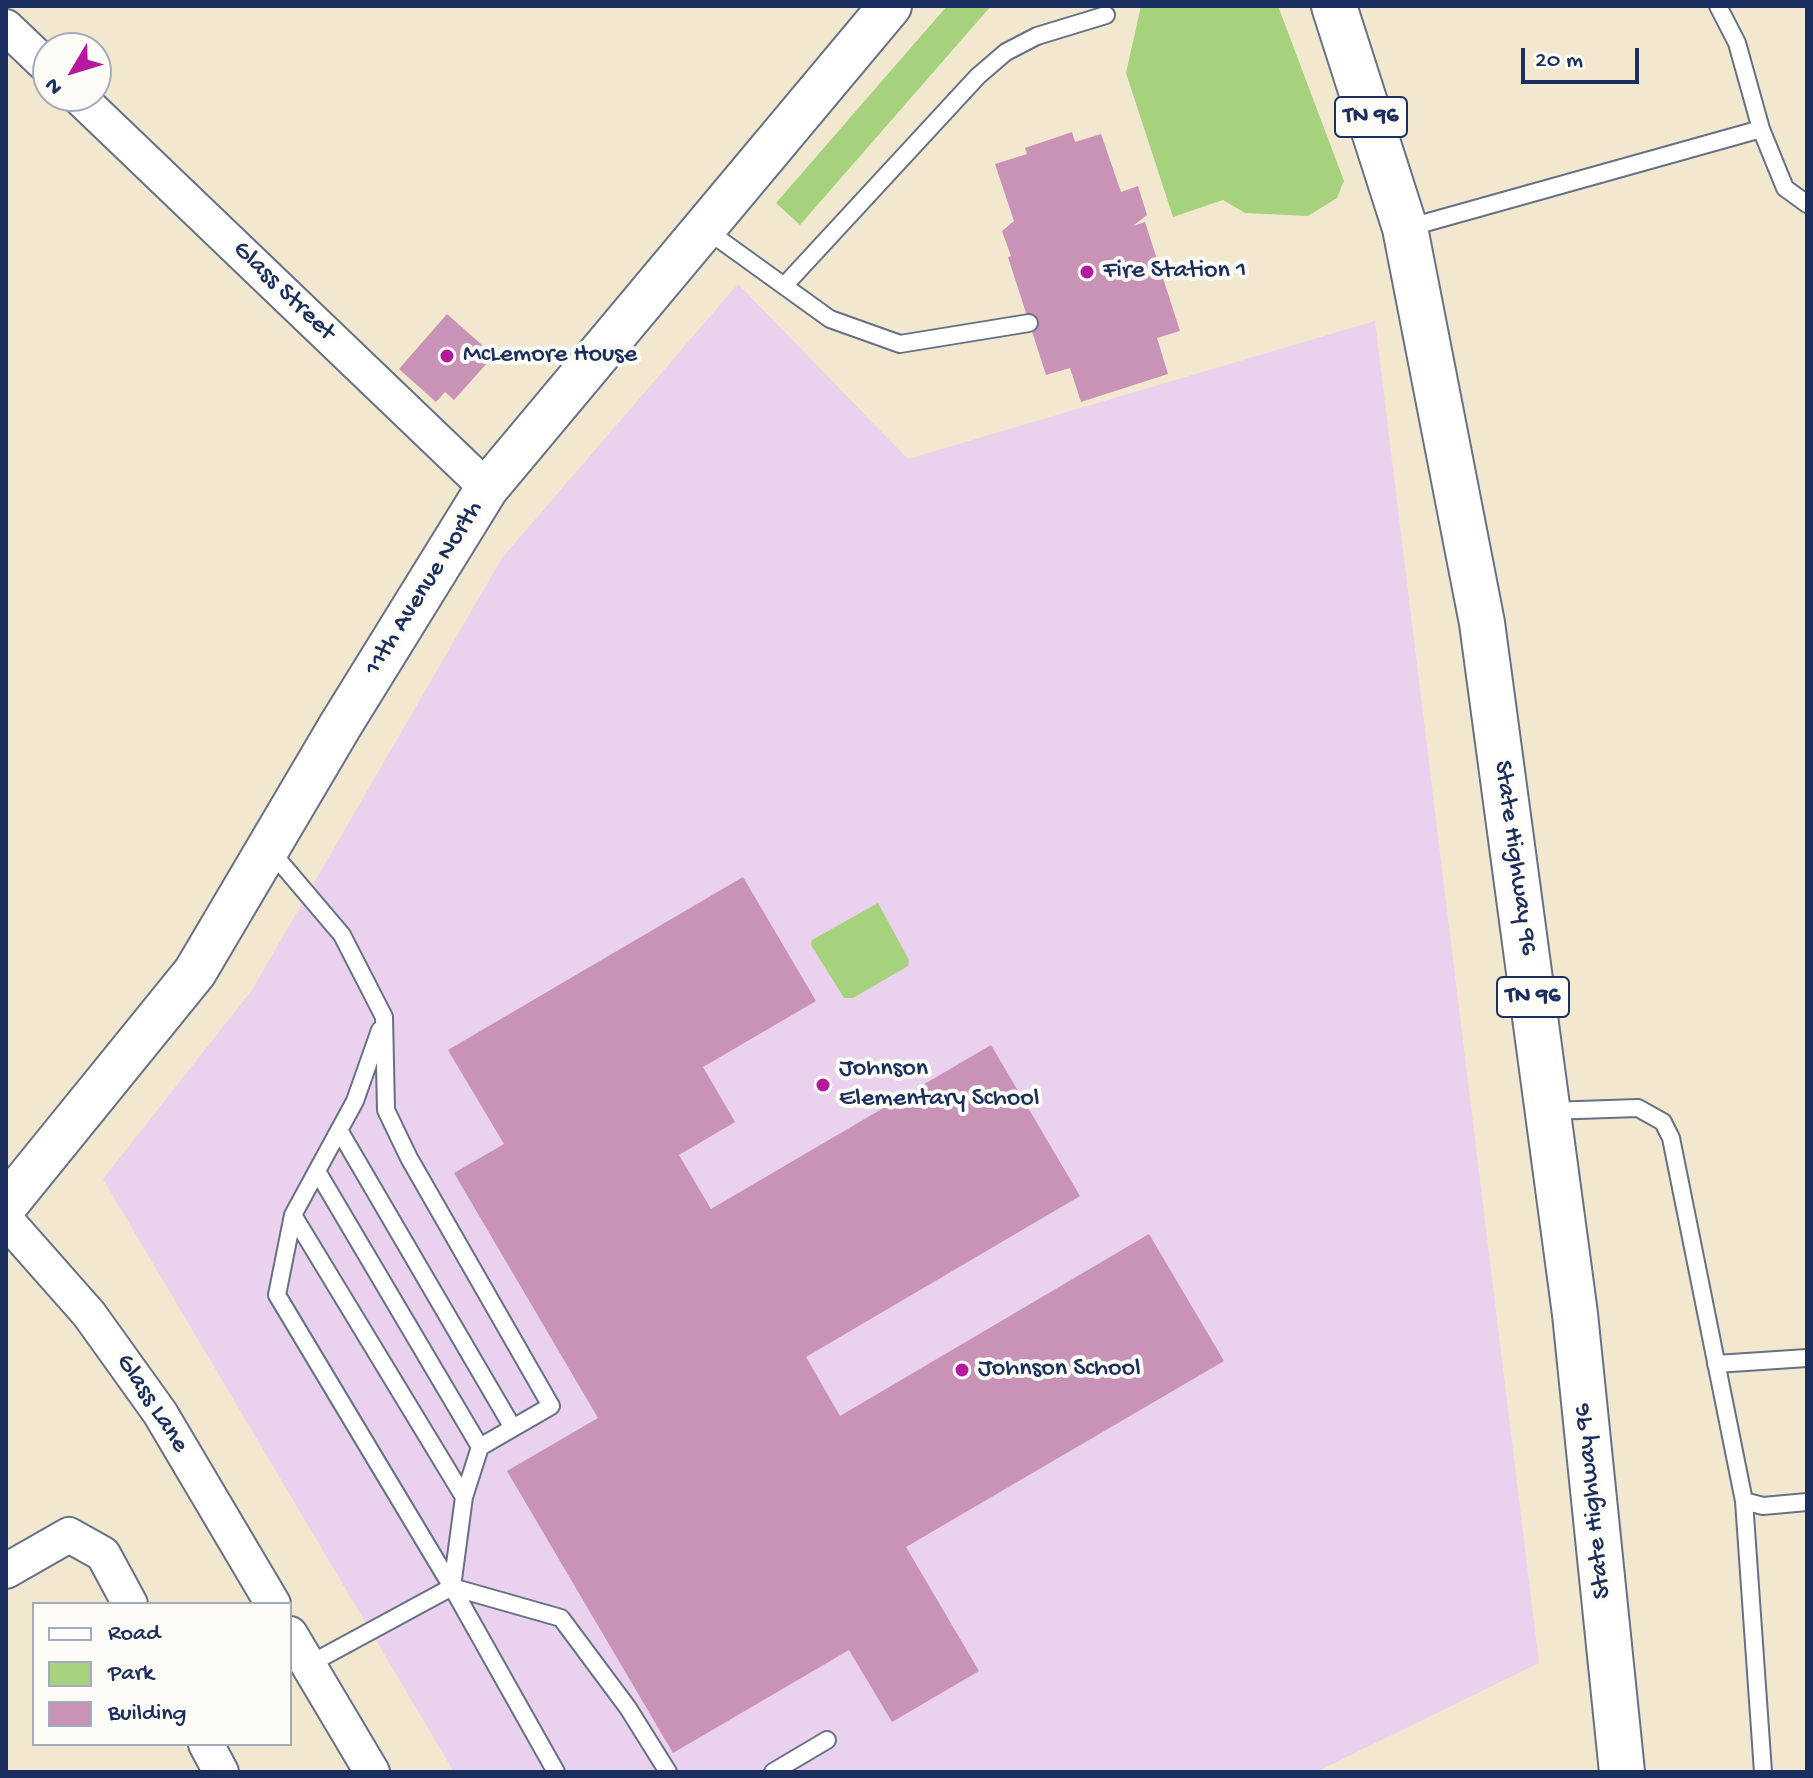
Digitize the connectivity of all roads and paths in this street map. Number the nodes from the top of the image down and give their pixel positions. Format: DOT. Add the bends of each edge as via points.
graph roads {
  1 [pos="1334,6"];
  2 [pos="1718,6"];
  3 [pos="875,11"];
  4 [pos="1106,15"];
  5 [pos="6,27"];
  6 [pos="32,52"];
  7 [pos="95,112"];
  8 [pos="1761,129"];
  9 [pos="1807,204"];
  10 [pos="704,228"];
  11 [pos="1405,228"];
  12 [pos="784,286"];
  13 [pos="1029,323"];
  14 [pos="487,488"];
  15 [pos="268,848"];
  16 [pos="384,1017"];
  17 [pos="1548,1111"];
  18 [pos="339,1130"];
  19 [pos="317,1171"];
  20 [pos="6,1205"];
  21 [pos="293,1215"];
  22 [pos="6,1220"];
  23 [pos="1807,1358"];
  24 [pos="1716,1364"];
  25 [pos="513,1428"];
  26 [pos="480,1447"];
  27 [pos="464,1497"];
  28 [pos="1744,1501"];
  29 [pos="1807,1502"];
  30 [pos="6,1571"];
  31 [pos="452,1587"];
  32 [pos="129,1602"];
  33 [pos="272,1602"];
  34 [pos="292,1637"];
  35 [pos="308,1665"];
  36 [pos="827,1740"];
  37 [pos="207,1746"];
  38 [pos="221,1772"];
  39 [pos="372,1772"];
  40 [pos="556,1772"];
  41 [pos="668,1772"];
  42 [pos="773,1772"];
  43 [pos="1622,1772"];
  44 [pos="1763,1772"];
  1 -- 11 [label="main road, State Highway 96 / TN 96"];
  2 -- 8 [label="lane" via="1737,43"];
  3 -- 10 [label="street, 11th Avenue North"];
  4 -- 12 [label="lane" via="1037,36 1006,52"];
  5 -- 6 [label="street"];
  7 -- 14 [label="street, Glass Street"];
  8 -- 9 [label="lane" via="1785,188"];
  8 -- 11 [label="lane"];
  10 -- 12 [label="lane"];
  10 -- 14 [label="street, 11th Avenue North"];
  11 -- 17 [label="main road, State Highway 96 / TN 96" via="1482,623"];
  12 -- 13 [label="lane" via="830,319 900,344"];
  14 -- 15 [label="street, 11th Avenue North"];
  15 -- 16 [label="lane" via="342,935"];
  15 -- 20 [label="street, 11th Avenue North" via="195,972"];
  16 -- 18 [label="lane" via="355,1101"];
  16 -- 25 [label="lane" via="386,1110 551,1406"];
  17 -- 24 [label="lane" via="1638,1108 1663,1122 1671,1138"];
  17 -- 43 [label="main road, State Highway 96 / TN 96" via="1575,1314"];
  18 -- 19 [label="lane"];
  18 -- 25 [label="lane"];
  19 -- 21 [label="lane"];
  19 -- 26 [label="lane"];
  21 -- 27 [label="lane"];
  21 -- 31 [label="lane" via="277,1295"];
  22 -- 33 [label="street, Glass Lane" via="89,1314 160,1413"];
  23 -- 24 [label="lane"];
  24 -- 28 [label="lane"];
  25 -- 26 [label="lane"];
  26 -- 27 [label="lane"];
  27 -- 31 [label="lane"];
  28 -- 29 [label="lane" via="1763,1506"];
  28 -- 44 [label="lane"];
  30 -- 32 [label="street" via="69,1535 103,1554"];
  31 -- 35 [label="lane"];
  31 -- 40 [label="lane"];
  31 -- 41 [label="lane" via="561,1618"];
  34 -- 35 [label="street"];
  35 -- 39 [label="street"];
  36 -- 42 [label="lane"];
  37 -- 38 [label="street"];
}
